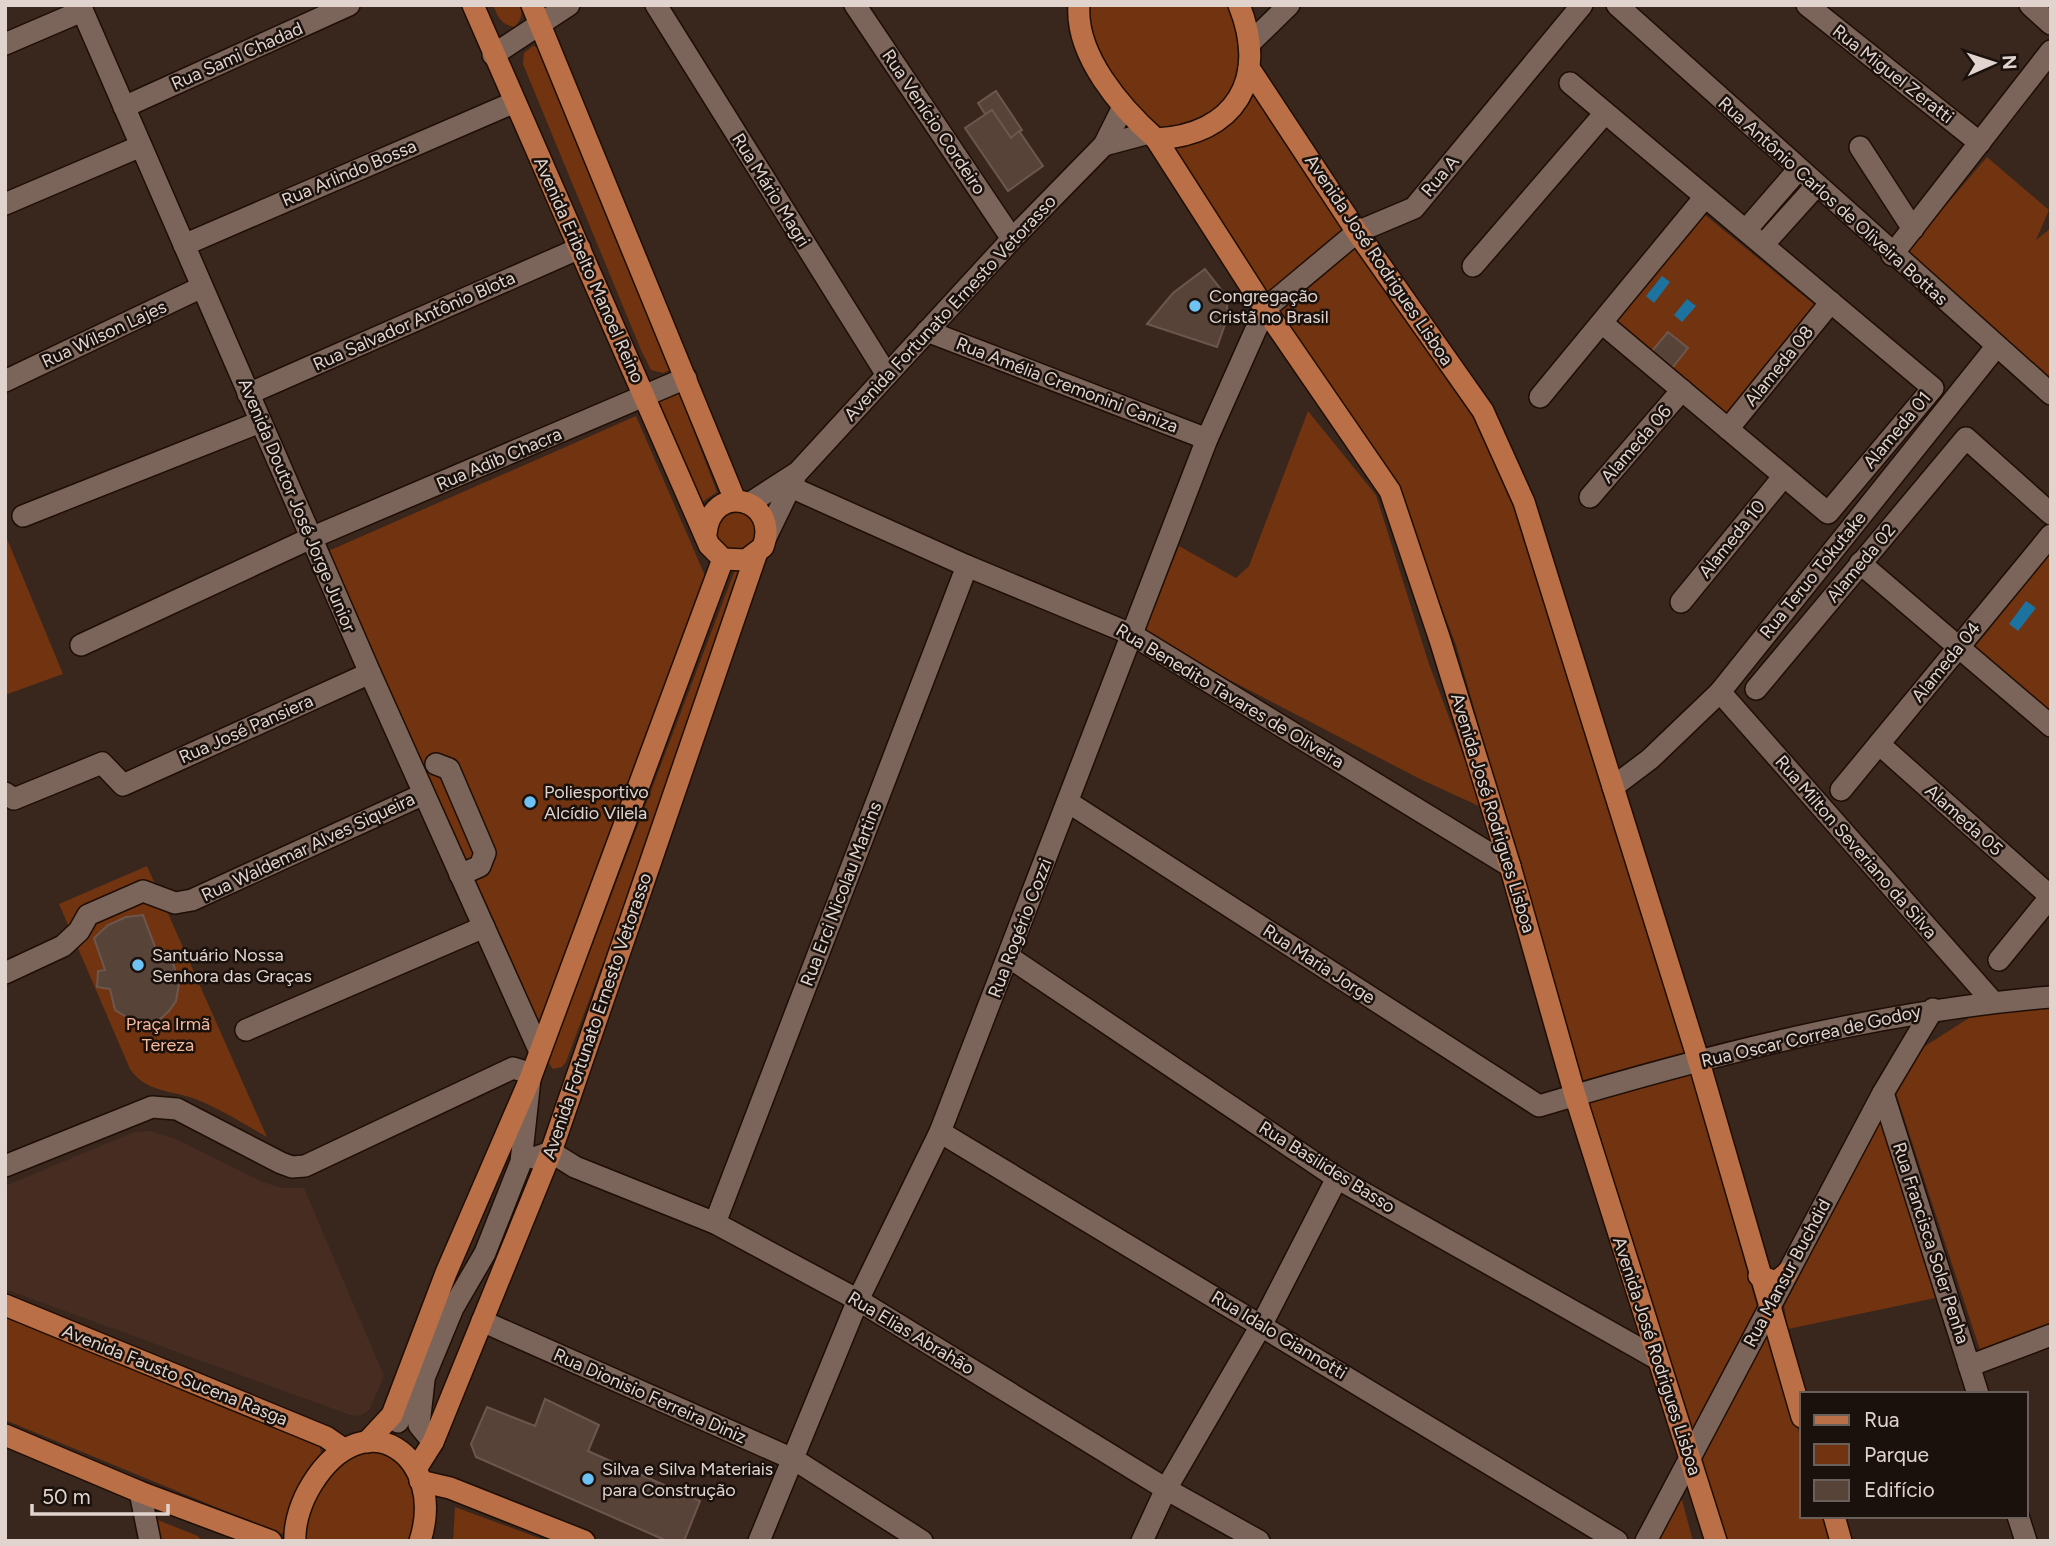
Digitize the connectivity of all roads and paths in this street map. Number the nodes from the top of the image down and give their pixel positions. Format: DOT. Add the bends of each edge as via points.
graph roads {
  1 [pos="349,5"];
  2 [pos="472,5"];
  3 [pos="569,5"];
  4 [pos="656,5"];
  5 [pos="855,5"];
  6 [pos="1239,5"];
  7 [pos="1289,5"];
  8 [pos="1583,5"];
  9 [pos="1617,5"];
  10 [pos="1807,5"];
  11 [pos="2030,5"];
  12 [pos="1077,7"];
  13 [pos="81,8"];
  14 [pos="536,15"];
  15 [pos="2051,24"];
  16 [pos="5,44"];
  17 [pos="1249,44"];
  18 [pos="2051,51"];
  19 [pos="493,55"];
  20 [pos="1250,68"];
  21 [pos="1570,83"];
  22 [pos="515,102"];
  23 [pos="124,107"];
  24 [pos="1122,109"];
  25 [pos="1605,113"];
  26 [pos="1152,136"];
  27 [pos="1980,143"];
  28 [pos="1104,145"];
  29 [pos="141,146"];
  30 [pos="1860,147"];
  31 [pos="1798,170"];
  32 [pos="1816,186"];
  33 [pos="1705,197"];
  34 [pos="5,204"];
  35 [pos="1913,229"];
  36 [pos="1746,230"];
  37 [pos="1357,232"];
  38 [pos="1012,239"];
  39 [pos="184,245"];
  40 [pos="1763,245"];
  41 [pos="580,248"];
  42 [pos="1892,256"];
  43 [pos="1473,266"];
  44 [pos="202,287"];
  45 [pos="1831,302"];
  46 [pos="1265,309"];
  47 [pos="1602,323"];
  48 [pos="928,331"];
  49 [pos="1996,347"];
  50 [pos="887,375"];
  51 [pos="686,378"];
  52 [pos="5,381"];
  53 [pos="1682,390"];
  54 [pos="248,394"];
  55 [pos="2051,394"];
  56 [pos="645,397"];
  57 [pos="1540,397"];
  58 [pos="260,422"];
  59 [pos="1728,429"];
  60 [pos="1207,439"];
  61 [pos="1784,476"];
  62 [pos="790,481"];
  63 [pos="1590,497"];
  64 [pos="742,502"];
  65 [pos="2051,514"];
  66 [pos="23,516"];
  67 [pos="706,534"];
  68 [pos="2051,535"];
  69 [pos="311,538"];
  70 [pos="761,546"];
  71 [pos="723,559"];
  72 [pos="1860,564"];
  73 [pos="967,566"];
  74 [pos="1681,603"];
  75 [pos="1131,634"];
  76 [pos="80,645"];
  77 [pos="1958,647"];
  78 [pos="370,673"];
  79 [pos="1756,689"];
  80 [pos="1720,692"];
  81 [pos="2051,726"];
  82 [pos="1878,744"];
  83 [pos="436,764"];
  84 [pos="1613,787"];
  85 [pos="1841,790"];
  86 [pos="5,793"];
  87 [pos="424,794"];
  88 [pos="1068,802"];
  89 [pos="1510,866"];
  90 [pos="460,875"];
  91 [pos="2050,896"];
  92 [pos="484,928"];
  93 [pos="1009,957"];
  94 [pos="1999,960"];
  95 [pos="5,973"];
  96 [pos="2051,997"];
  97 [pos="560,1002"];
  98 [pos="1993,1002"];
  99 [pos="518,1003"];
  100 [pos="1933,1009"];
  101 [pos="246,1030"];
  102 [pos="540,1052"];
  103 [pos="1699,1062"];
  104 [pos="530,1079"];
  105 [pos="1883,1093"];
  106 [pos="1575,1095"];
  107 [pos="940,1132"];
  108 [pos="551,1152"];
  109 [pos="521,1162"];
  110 [pos="5,1166"];
  111 [pos="1337,1178"];
  112 [pos="715,1223"];
  113 [pos="1787,1273"];
  114 [pos="1759,1276"];
  115 [pos="858,1300"];
  116 [pos="5,1305"];
  117 [pos="453,1308"];
  118 [pos="1768,1308"];
  119 [pos="482,1321"];
  120 [pos="1262,1324"];
  121 [pos="425,1329"];
  122 [pos="2051,1335"];
  123 [pos="1656,1358"];
  124 [pos="1969,1366"];
  125 [pos="424,1378"];
  126 [pos="1977,1392"];
  127 [pos="1800,1411"];
  128 [pos="5,1435"];
  129 [pos="367,1442"];
  130 [pos="433,1442"];
  131 [pos="342,1448"];
  132 [pos="794,1460"];
  133 [pos="1690,1462"];
  134 [pos="418,1475"];
  135 [pos="1166,1489"];
  136 [pos="140,1492"];
  137 [pos="1834,1518"];
  138 [pos="2019,1518"];
  139 [pos="230,1532"];
  140 [pos="150,1541"];
  141 [pos="271,1541"];
  142 [pos="295,1541"];
  143 [pos="420,1541"];
  144 [pos="584,1541"];
  145 [pos="759,1541"];
  146 [pos="922,1541"];
  147 [pos="1142,1541"];
  148 [pos="1259,1541"];
  149 [pos="1617,1541"];
  150 [pos="1646,1541"];
  151 [pos="1716,1541"];
  152 [pos="1841,1541"];
  153 [pos="2026,1541"];
  1 -- 23 [label="street, Rua Sami Chadad"];
  2 -- 19 [label="main road, Avenida Eribelto Manoel Reino"];
  3 -- 14 [label="street"];
  4 -- 50 [label="street, Rua Mário Magri"];
  5 -- 38 [label="street, Rua Venício Cordeiro"];
  6 -- 17 [label="main road"];
  7 -- 17 [label="street"];
  8 -- 37 [label="street, Rua A" via="1414,208"];
  9 -- 31 [label="street, Rua Antônio Carlos de Oliveira Bottas"];
  10 -- 27 [label="street, Rua Miguel Zeratti"];
  11 -- 15 [label="street"];
  12 -- 24 [label="main road, Avenida José Rodrigues Lisboa" via="1080,34"];
  13 -- 16 [label="street"];
  13 -- 23 [label="street, Avenida Doutor José Jorge Junior"];
  14 -- 19 [label="street"];
  14 -- 51 [label="main road"];
  17 -- 20 [label="main road"];
  18 -- 27 [label="street"];
  19 -- 22 [label="main road, Avenida Eribelto Manoel Reino"];
  20 -- 26 [label="main road" via="1238,101 1225,116 1182,138"];
  20 -- 37 [label="main road, Avenida José Rodrigues Lisboa"];
  21 -- 25 [label="street, Alameda 01"];
  22 -- 39 [label="street, Rua Arlindo Bossa"];
  22 -- 41 [label="main road, Avenida Eribelto Manoel Reino"];
  23 -- 29 [label="street, Avenida Doutor José Jorge Junior"];
  24 -- 26 [label="main road, Avenida José Rodrigues Lisboa"];
  24 -- 28 [label="street, Avenida Fortunato Ernesto Vetorasso"];
  25 -- 33 [label="street, Alameda 01"];
  25 -- 43 [label="street"];
  26 -- 28 [label="street"];
  26 -- 46 [label="main road, Avenida José Rodrigues Lisboa"];
  27 -- 35 [label="street"];
  28 -- 38 [label="street, Avenida Fortunato Ernesto Vetorasso"];
  29 -- 34 [label="street"];
  29 -- 39 [label="street, Avenida Doutor José Jorge Junior"];
  30 -- 35 [label="street"];
  31 -- 32 [label="street, Rua Antônio Carlos de Oliveira Bottas"];
  31 -- 36 [label="street"];
  32 -- 40 [label="street"];
  32 -- 42 [label="street, Rua Antônio Carlos de Oliveira Bottas"];
  33 -- 36 [label="street, Alameda 01"];
  33 -- 47 [label="street"];
  35 -- 42 [label="street"];
  36 -- 40 [label="street, Alameda 01"];
  37 -- 46 [label="street, Rua A"];
  37 -- 84 [label="main road, Avenida José Rodrigues Lisboa" via="1483,411 1524,502"];
  38 -- 48 [label="street, Avenida Fortunato Ernesto Vetorasso"];
  39 -- 44 [label="street, Avenida Doutor José Jorge Junior"];
  40 -- 45 [label="street, Alameda 01"];
  41 -- 54 [label="street, Rua Salvador Antônio Blota"];
  41 -- 56 [label="main road, Avenida Eribelto Manoel Reino"];
  42 -- 49 [label="street, Rua Antônio Carlos de Oliveira Bottas"];
  44 -- 52 [label="street, Rua Wilson Lajes"];
  44 -- 54 [label="street, Avenida Doutor José Jorge Junior"];
  45 -- 59 [label="street, Alameda 08"];
  45 -- 61 [label="street, Alameda 01" via="1933,388 1828,513"];
  46 -- 60 [label="street, Rua Rogério Cozzi"];
  46 -- 89 [label="main road, Avenida José Rodrigues Lisboa" via="1390,491"];
  47 -- 53 [label="street, Alameda 01"];
  47 -- 57 [label="street"];
  48 -- 50 [label="street, Avenida Fortunato Ernesto Vetorasso"];
  48 -- 60 [label="street, Rua Amélia Cremonini Caniza"];
  49 -- 55 [label="street, Rua Antônio Carlos de Oliveira Bottas"];
  49 -- 80 [label="street, Rua Teruo Tokutake"];
  50 -- 62 [label="street, Avenida Fortunato Ernesto Vetorasso"];
  51 -- 56 [label="street, Rua Adib Chacra"];
  51 -- 64 [label="main road"];
  53 -- 59 [label="street, Alameda 01"];
  53 -- 63 [label="street, Alameda 06"];
  54 -- 58 [label="street, Avenida Doutor José Jorge Junior"];
  56 -- 67 [label="main road, Avenida Eribelto Manoel Reino"];
  56 -- 69 [label="street, Rua Adib Chacra"];
  58 -- 66 [label="street"];
  58 -- 69 [label="street, Avenida Doutor José Jorge Junior"];
  59 -- 61 [label="street, Alameda 01"];
  60 -- 75 [label="street, Rua Rogério Cozzi"];
  61 -- 74 [label="street, Alameda 10"];
  62 -- 64 [label="street, Avenida Fortunato Ernesto Vetorasso"];
  62 -- 70 [label="street, Avenida Fortunato Ernesto Vetorasso"];
  62 -- 73 [label="street, Rua Benedito Tavares de Oliveira"];
  64 -- 67 [label="main road" via="723,503 713,511"];
  64 -- 70 [label="main road" via="760,512 766,523"];
  65 -- 72 [label="street, Alameda 02" via="1966,438"];
  67 -- 71 [label="main road" via="709,545"];
  68 -- 77 [label="street, Alameda 04"];
  69 -- 76 [label="street, Rua Adib Chacra"];
  69 -- 78 [label="street, Avenida Doutor José Jorge Junior"];
  70 -- 71 [label="main road" via="734,562"];
  70 -- 108 [label="main road, Avenida Fortunato Ernesto Vetorasso"];
  71 -- 97 [label="main road, Avenida Fortunato Ernesto Vetorasso"];
  72 -- 77 [label="street"];
  72 -- 79 [label="street, Alameda 02"];
  73 -- 75 [label="street, Rua Benedito Tavares de Oliveira"];
  73 -- 112 [label="street, Rua Erci Nicolau Martins"];
  75 -- 88 [label="street, Rua Rogério Cozzi"];
  75 -- 89 [label="street, Rua Benedito Tavares de Oliveira"];
  77 -- 81 [label="street"];
  77 -- 82 [label="street, Alameda 04"];
  78 -- 86 [label="street, Rua José Pansiera" via="123,785 102,763 14,799"];
  78 -- 87 [label="street, Avenida Doutor José Jorge Junior"];
  80 -- 84 [label="street, Rua Teruo Tokutake" via="1650,759"];
  80 -- 98 [label="street, Rua Milton Severiano da Silva"];
  82 -- 85 [label="street, Alameda 04"];
  82 -- 91 [label="street, Alameda 05"];
  83 -- 90 [label="street" via="449,769 485,853 480,866"];
  84 -- 103 [label="main road, Avenida José Rodrigues Lisboa"];
  87 -- 90 [label="street, Avenida Doutor José Jorge Junior"];
  87 -- 95 [label="street, Rua Waldemar Alves Siqueira" via="192,900 175,903 142,891 88,915 63,946"];
  88 -- 93 [label="street, Rua Rogério Cozzi"];
  88 -- 106 [label="street, Rua Maria Jorge" via="1539,1105"];
  89 -- 106 [label="main road, Avenida José Rodrigues Lisboa"];
  90 -- 92 [label="street, Avenida Doutor José Jorge Junior"];
  91 -- 94 [label="street"];
  92 -- 99 [label="street, Avenida Doutor José Jorge Junior"];
  92 -- 101 [label="street"];
  93 -- 107 [label="street, Rua Rogério Cozzi"];
  93 -- 111 [label="street, Rua Basilides Basso"];
  96 -- 98 [label="street, Rua Oscar Correa de Godoy"];
  97 -- 99 [label="street" via="541,1012"];
  97 -- 102 [label="main road, Avenida Fortunato Ernesto Vetorasso"];
  98 -- 100 [label="street, Rua Oscar Correa de Godoy"];
  99 -- 102 [label="street, Avenida Doutor José Jorge Junior"];
  100 -- 103 [label="street, Rua Oscar Correa de Godoy"];
  100 -- 105 [label="street, Rua Mansur Buchdid"];
  102 -- 104 [label="main road, Avenida Fortunato Ernesto Vetorasso"];
  103 -- 106 [label="street, Rua Oscar Correa de Godoy"];
  103 -- 114 [label="main road, Avenida José Rodrigues Lisboa"];
  104 -- 109 [label="street"];
  104 -- 110 [label="street" via="526,1072 513,1068 304,1166 292,1167 177,1109 152,1107"];
  104 -- 121 [label="main road, Avenida Fortunato Ernesto Vetorasso"];
  105 -- 113 [label="street, Rua Mansur Buchdid"];
  105 -- 124 [label="street, Rua Francisca Soler Penha"];
  106 -- 123 [label="main road, Avenida José Rodrigues Lisboa"];
  107 -- 115 [label="street, Rua Rogério Cozzi"];
  107 -- 120 [label="street, Rua Idalo Giannotti"];
  108 -- 109 [label="street"];
  108 -- 112 [label="street, Rua Elias Abrahão" via="575,1167"];
  108 -- 119 [label="main road, Avenida Fortunato Ernesto Vetorasso"];
  109 -- 117 [label="street" via="485,1253"];
  111 -- 120 [label="street"];
  111 -- 123 [label="street, Rua Basilides Basso"];
  112 -- 115 [label="street, Rua Elias Abrahão"];
  113 -- 114 [label="main road" via="1776,1282"];
  113 -- 118 [label="street, Rua Mansur Buchdid"];
  114 -- 118 [label="main road, Avenida José Rodrigues Lisboa"];
  115 -- 132 [label="street, Rua Rogério Cozzi"];
  115 -- 135 [label="street, Rua Elias Abrahão"];
  116 -- 131 [label="main road, Avenida Fausto Sucena Rasga" via="326,1437"];
  117 -- 121 [label="street"];
  117 -- 125 [label="street"];
  118 -- 127 [label="main road, Avenida José Rodrigues Lisboa"];
  118 -- 133 [label="street, Rua Mansur Buchdid"];
  119 -- 130 [label="main road, Avenida Fortunato Ernesto Vetorasso"];
  119 -- 132 [label="street, Rua Dionisio Ferreira Diniz"];
  120 -- 135 [label="street"];
  120 -- 149 [label="street, Rua Idalo Giannotti"];
  121 -- 129 [label="main road, Avenida Fortunato Ernesto Vetorasso" via="392,1415"];
  122 -- 124 [label="street"];
  123 -- 133 [label="main road, Avenida José Rodrigues Lisboa"];
  124 -- 126 [label="street, Rua Francisca Soler Penha"];
  125 -- 129 [label="street" via="397,1423"];
  125 -- 130 [label="street" via="419,1425"];
  128 -- 136 [label="main road"];
  129 -- 131 [label="main road"];
  129 -- 134 [label="main road" via="387,1442 403,1451"];
  130 -- 134 [label="main road, Avenida Fortunato Ernesto Vetorasso"];
  131 -- 142 [label="main road" via="324,1464 306,1494"];
  132 -- 145 [label="street, Rua Rogério Cozzi"];
  132 -- 146 [label="street, Rua Dionisio Ferreira Diniz"];
  133 -- 150 [label="street, Rua Mansur Buchdid"];
  133 -- 151 [label="main road, Avenida José Rodrigues Lisboa"];
  134 -- 143 [label="main road" via="425,1527"];
  134 -- 144 [label="main road"];
  135 -- 147 [label="street"];
  135 -- 148 [label="street, Rua Elias Abrahão"];
  136 -- 139 [label="main road"];
  136 -- 140 [label="street"];
  137 -- 152 [label="main road"];
  138 -- 153 [label="street"];
  139 -- 141 [label="main road"];
}
